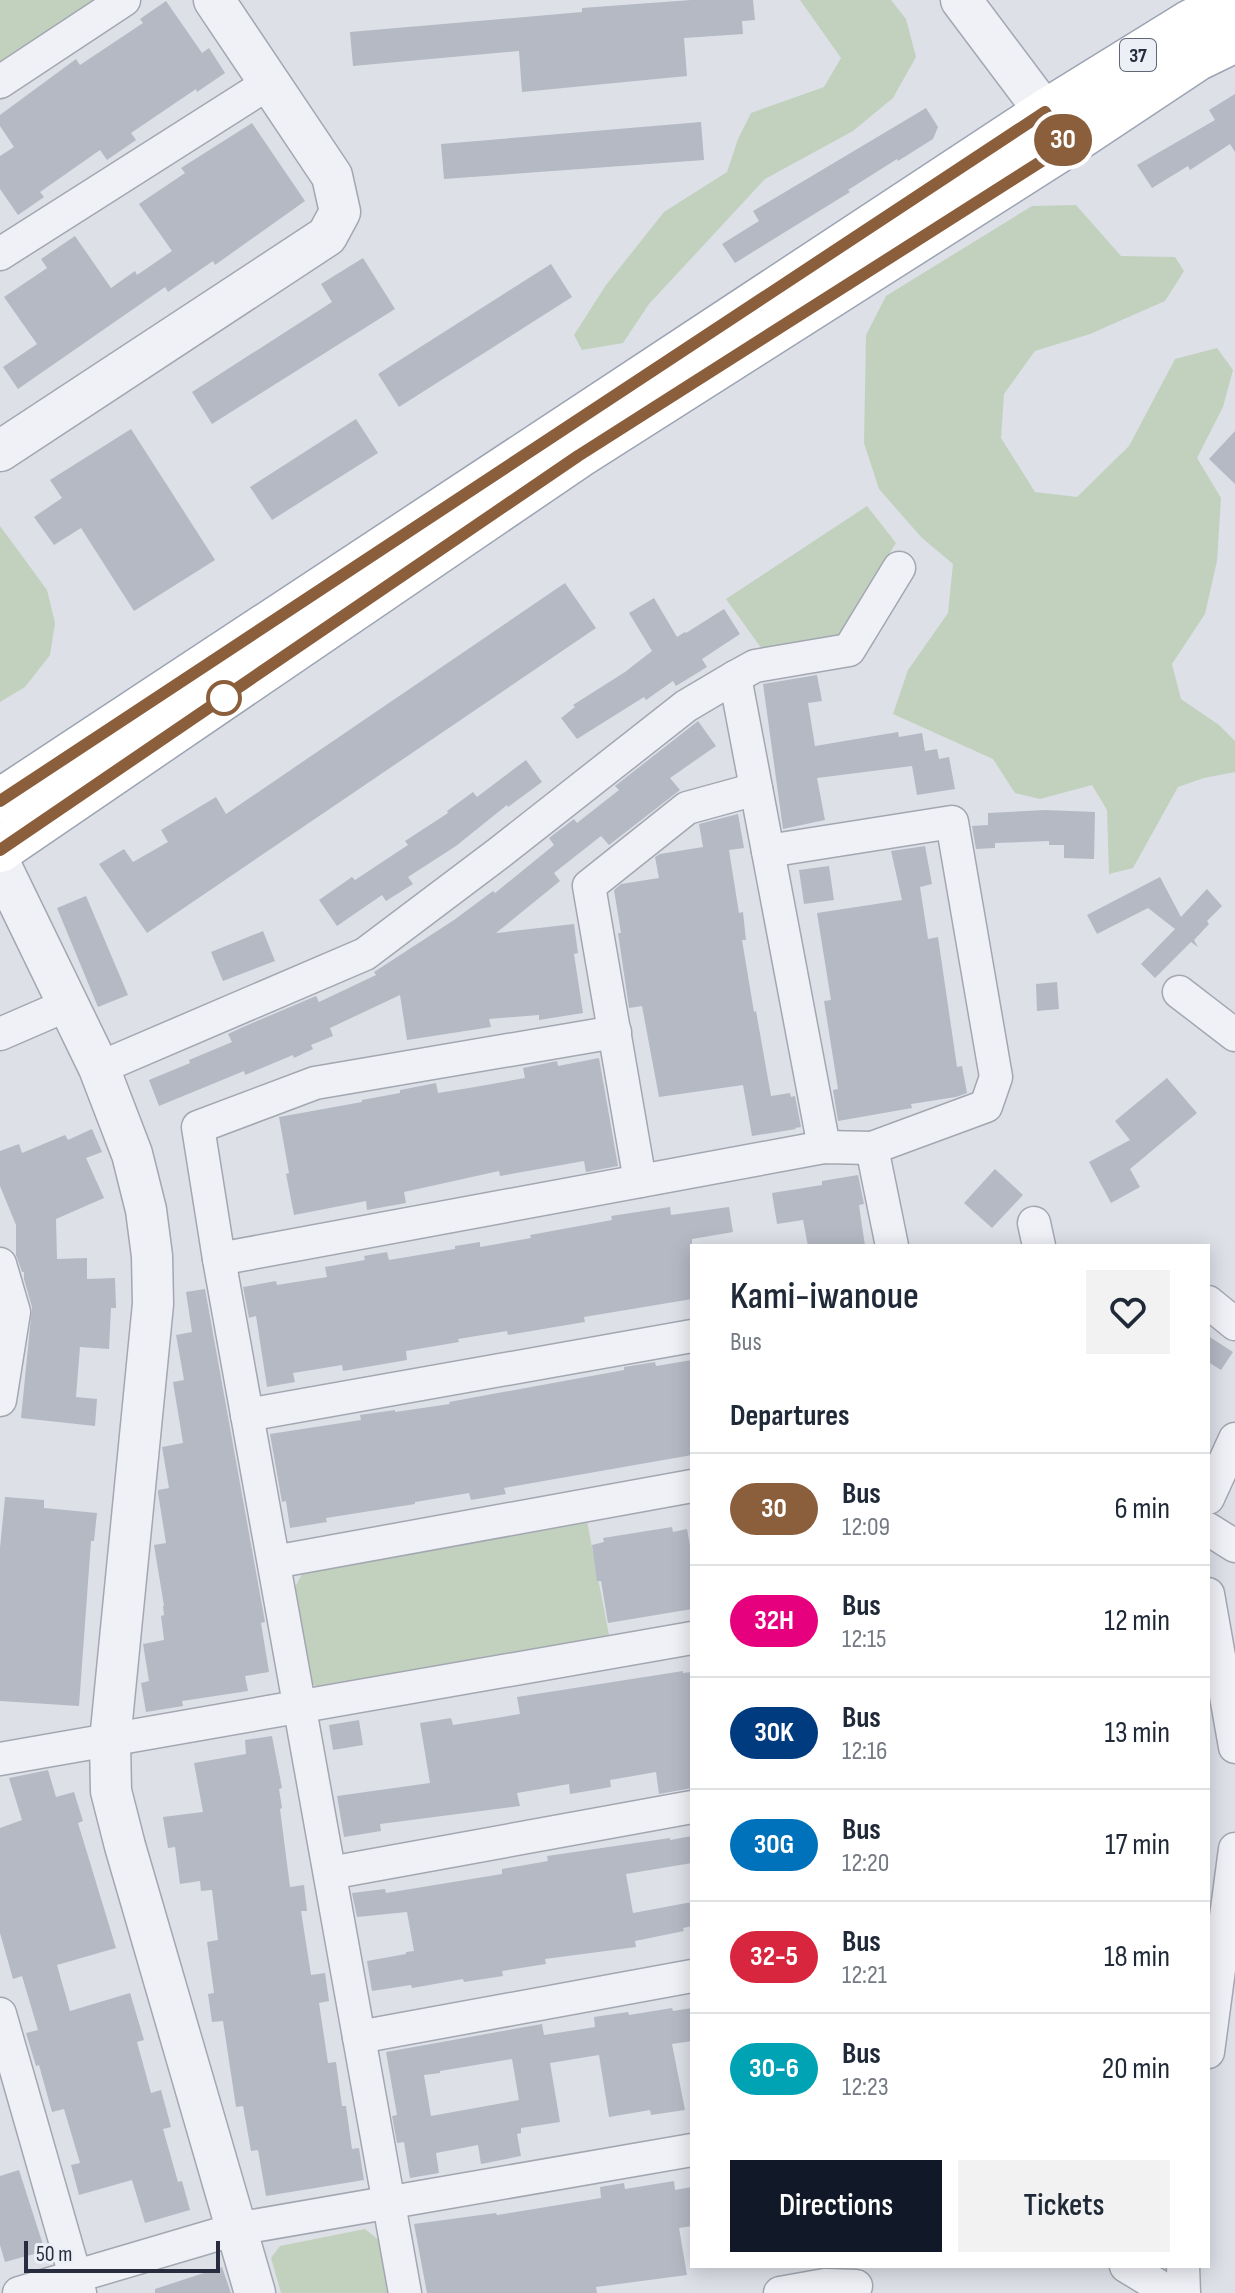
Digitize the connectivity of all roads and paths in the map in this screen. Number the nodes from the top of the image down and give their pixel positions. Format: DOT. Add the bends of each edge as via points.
graph roads {
  1 [pos="124,0"];
  2 [pos="214,0"];
  3 [pos="961,0"];
  4 [pos="1232,0"];
  5 [pos="1235,40"];
  6 [pos="0,82"];
  7 [pos="269,83"];
  8 [pos="1056,129"];
  9 [pos="0,254"];
  10 [pos="3,443"];
  11 [pos="899,568"];
  12 [pos="735,677"];
  13 [pos="756,789"];
  14 [pos="0,801"];
  15 [pos="0,850"];
  16 [pos="768,851"];
  17 [pos="0,864"];
  18 [pos="1179,992"];
  19 [pos="67,1005"];
  20 [pos="615,1032"];
  21 [pos="0,1034"];
  22 [pos="1235,1035"];
  23 [pos="99,1068"];
  24 [pos="824,1147"];
  25 [pos="872,1148"];
  26 [pos="640,1181"];
  27 [pos="892,1244"];
  28 [pos="219,1259"];
  29 [pos="0,1264"];
  30 [pos="1210,1304"];
  31 [pos="1235,1324"];
  32 [pos="690,1336"];
  33 [pos="0,1400"];
  34 [pos="247,1415"];
  35 [pos="1235,1439"];
  36 [pos="690,1486"];
  37 [pos="1210,1494"];
  38 [pos="1210,1530"];
  39 [pos="1235,1546"];
  40 [pos="274,1562"];
  41 [pos="1210,1605"];
  42 [pos="690,1638"];
  43 [pos="301,1707"];
  44 [pos="110,1741"];
  45 [pos="1235,1747"];
  46 [pos="0,1759"];
  47 [pos="690,1807"];
  48 [pos="1235,1849"];
  49 [pos="330,1873"];
  50 [pos="690,1976"];
  51 [pos="0,2014"];
  52 [pos="359,2037"];
  53 [pos="1210,2037"];
  54 [pos="690,2150"];
  55 [pos="389,2202"];
  56 [pos="236,2229"];
  57 [pos="1129,2268"];
  58 [pos="1183,2268"];
  59 [pos="857,2282"];
  60 [pos="78,2285"];
  61 [pos="19,2293"];
  62 [pos="255,2293"];
  63 [pos="405,2293"];
  64 [pos="780,2293"];
  65 [pos="1170,2293"];
  66 [pos="1184,2293"];
  1 -- 6 [label="street"];
  2 -- 7 [label="street"];
  3 -- 8 [label="street"];
  4 -- 8 [label="main road, 37" via="1189,23"];
  5 -- 8 [label="main road, 37"];
  7 -- 9 [label="street"];
  7 -- 10 [label="street" via="332,176 340,212 327,236"];
  8 -- 14 [label="main road, 37"];
  8 -- 15 [label="main road, 37"];
  11 -- 12 [label="street" via="849,650 755,666"];
  12 -- 13 [label="street"];
  12 -- 23 [label="street" via="686,706 365,954"];
  13 -- 16 [label="street"];
  13 -- 20 [label="street" via="687,808 589,886"];
  16 -- 24 [label="street"];
  16 -- 25 [label="street" via="952,822 996,1077 986,1106"];
  17 -- 19 [label="street"];
  18 -- 22 [label="street"];
  19 -- 21 [label="street"];
  19 -- 23 [label="street"];
  20 -- 26 [label="street"];
  20 -- 28 [label="street" via="315,1083 198,1127"];
  23 -- 44 [label="street" via="132,1154 146,1210 153,1304"];
  24 -- 25 [label="street"];
  24 -- 26 [label="street"];
  25 -- 27 [label="street"];
  26 -- 28 [label="street"];
  28 -- 34 [label="street"];
  29 -- 33 [label="street" via="14,1312"];
  30 -- 31 [label="street"];
  32 -- 34 [label="street"];
  34 -- 40 [label="street"];
  35 -- 37 [label="street"];
  36 -- 40 [label="street"];
  38 -- 39 [label="street"];
  40 -- 43 [label="street"];
  41 -- 45 [label="street"];
  42 -- 43 [label="street"];
  43 -- 44 [label="street"];
  43 -- 49 [label="street"];
  44 -- 46 [label="street"];
  44 -- 56 [label="street" via="111,1791 125,1846"];
  47 -- 49 [label="street"];
  48 -- 53 [label="street"];
  49 -- 52 [label="street"];
  50 -- 52 [label="street"];
  51 -- 60 [label="street"];
  52 -- 55 [label="street"];
  54 -- 55 [label="street"];
  55 -- 56 [label="street"];
  55 -- 63 [label="street"];
  56 -- 60 [label="street"];
  56 -- 62 [label="street"];
  57 -- 65 [label="street"];
  58 -- 66 [label="street"];
  59 -- 64 [label="street"];
  60 -- 61 [label="street"];
}
